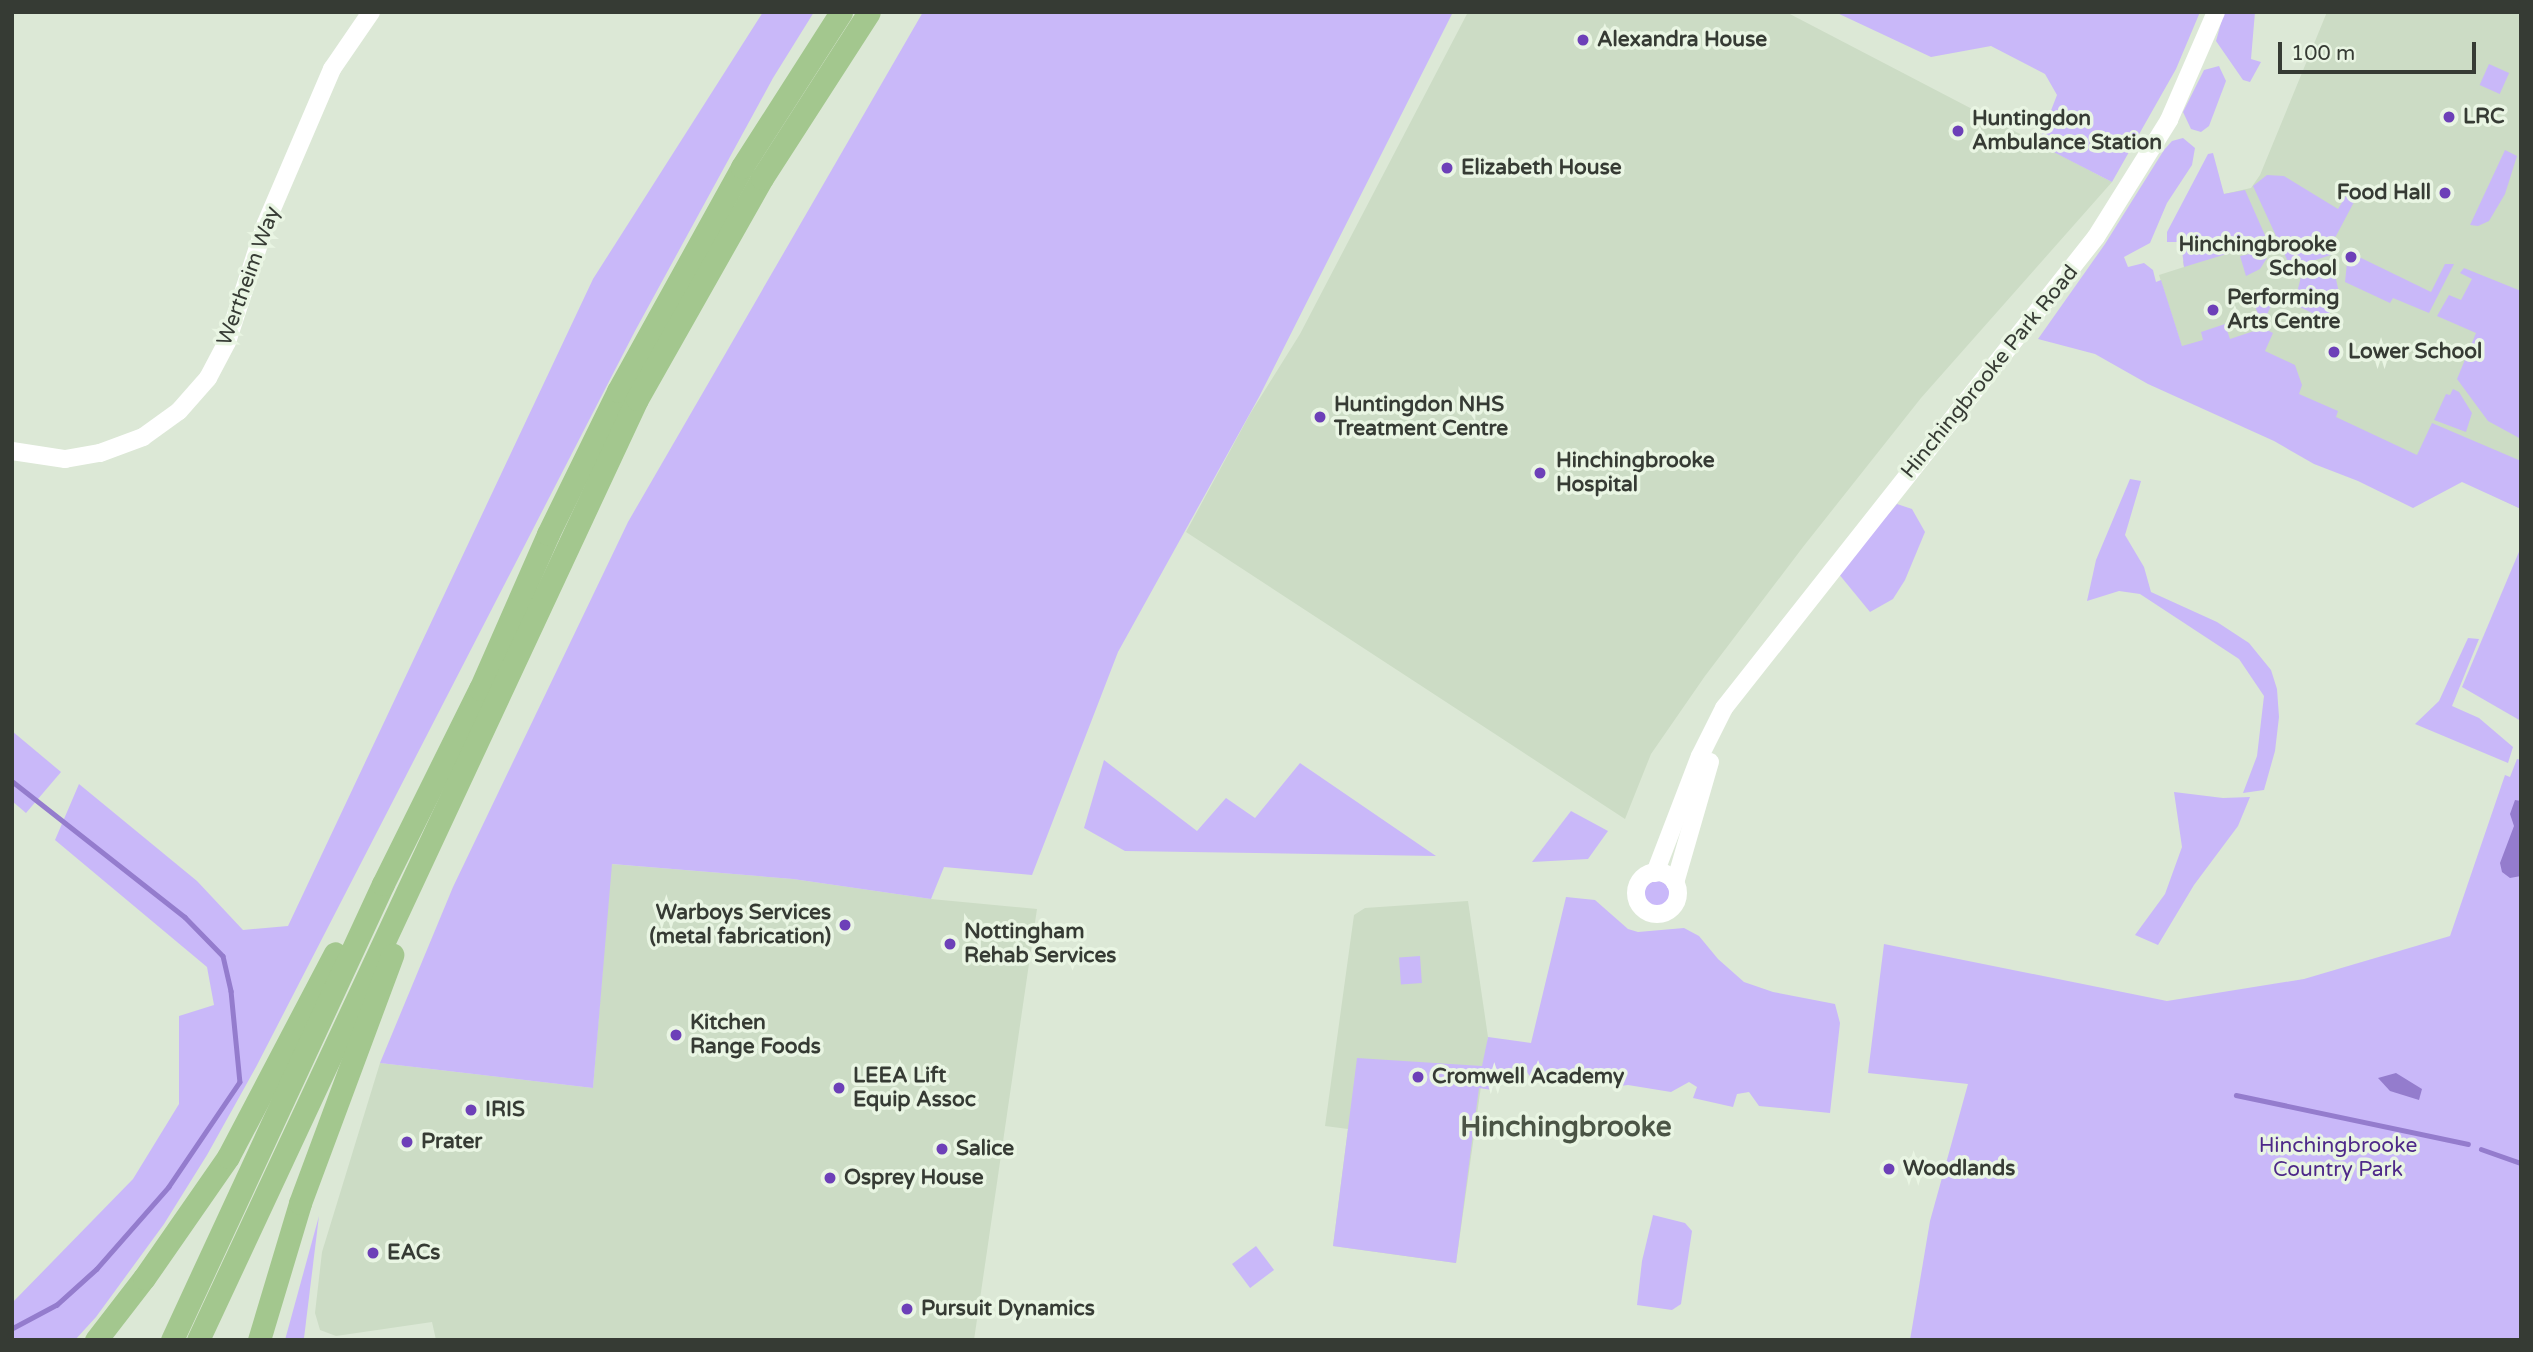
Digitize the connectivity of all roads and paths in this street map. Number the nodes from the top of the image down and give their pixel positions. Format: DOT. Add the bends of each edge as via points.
graph roads {
  1 [pos="371,12"];
  2 [pos="841,12"];
  3 [pos="869,12"];
  4 [pos="2216,12"];
  5 [pos="12,451"];
  6 [pos="489,662"];
  7 [pos="1724,708"];
  8 [pos="1655,873"];
  9 [pos="1675,883"];
  10 [pos="403,901"];
  11 [pos="96,1340"];
  12 [pos="172,1340"];
  13 [pos="198,1340"];
  14 [pos="259,1340"];
  1 -- 5 [label="street, Wertheim Way" via="332,69 266,223 227,342 208,378 179,411 143,437 100,453 65,459"];
  2 -- 6 [label="main road" via="742,167 657,319"];
  3 -- 10 [label="main road" via="762,178 637,399"];
  4 -- 7 [label="street, Hinchingbrooke Park Road" via="2169,120 2096,237"];
  6 -- 11 [label="main road" via="228,1157"];
  6 -- 12 [label="main road"];
  7 -- 8 [label="street, Hinchingbrooke Park Road"];
  7 -- 9 [label="street, Hinchingbrooke Park Road"];
  8 -- 9 [label="street" via="1663,873"];
  8 -- 9 [label="street" via="1637,886 1637,900 1646,911 1660,914 1672,908 1678,897"];
  10 -- 13 [label="main road"];
  10 -- 14 [label="main road" via="391,957 300,1203"];
}
